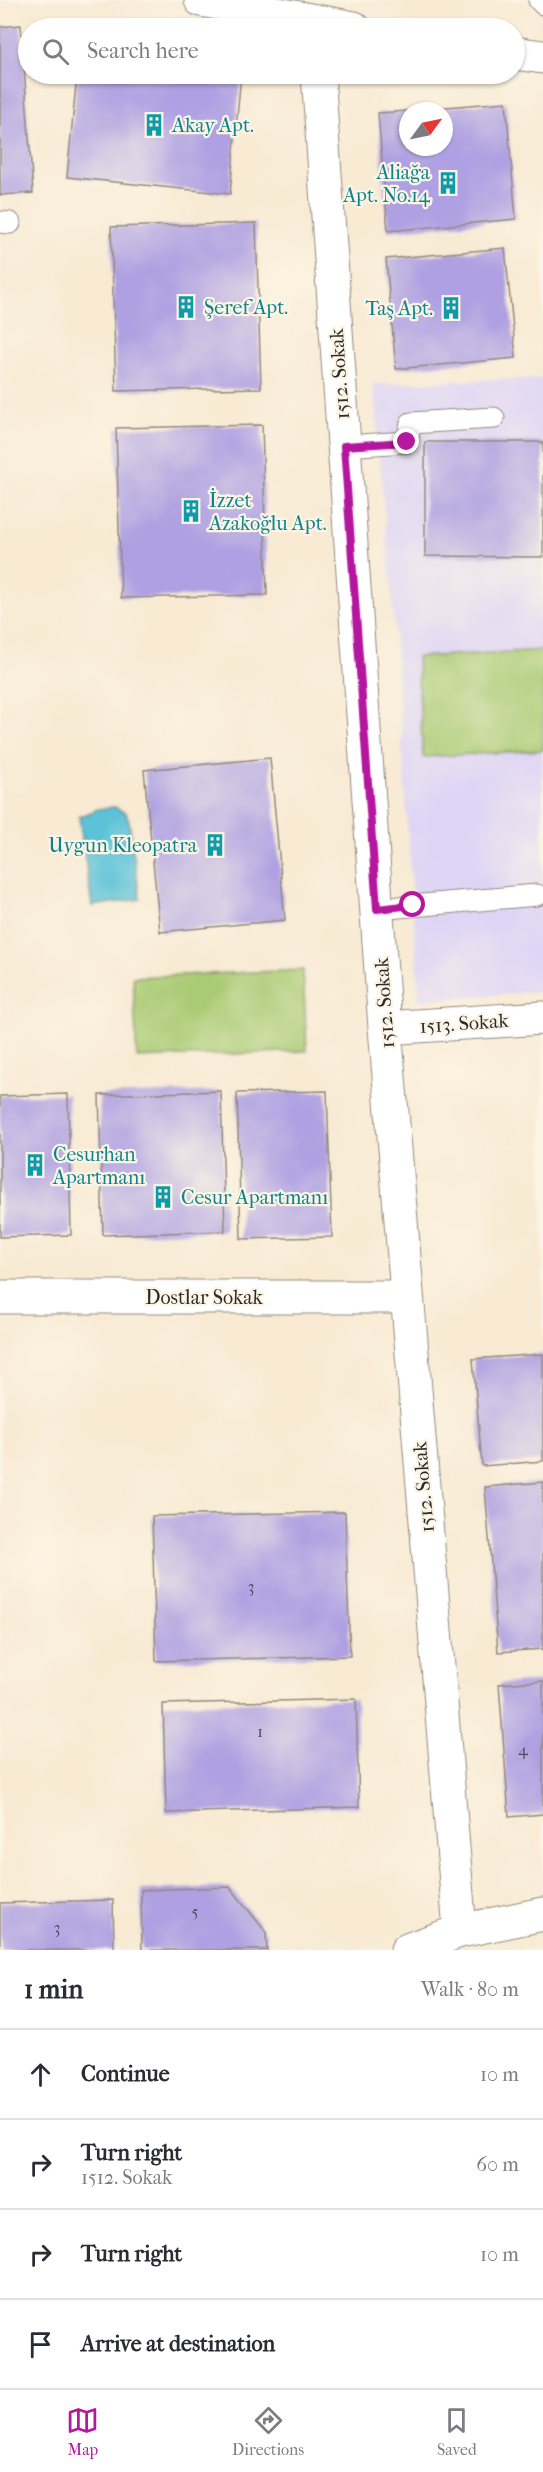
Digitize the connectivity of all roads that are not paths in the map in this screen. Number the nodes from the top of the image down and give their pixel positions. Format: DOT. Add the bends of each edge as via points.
graph roads {
  1 [pos="201,0"];
  2 [pos="539,0"];
  3 [pos="543,4"];
  4 [pos="312,17"];
  5 [pos="525,55"];
  6 [pos="543,57"];
  7 [pos="319,84"];
  8 [pos="494,418"];
  9 [pos="344,446"];
  10 [pos="537,895"];
  11 [pos="377,909"];
  12 [pos="543,1018"];
  13 [pos="385,1028"];
  14 [pos="0,1297"];
  15 [pos="407,1297"];
  16 [pos="543,1914"];
  17 [pos="460,1931"];
  18 [pos="407,1950"];
  1 -- 4 [label="street"];
  2 -- 3 [label="lane"];
  5 -- 6 [label="street"];
  7 -- 9 [label="street, 1512. Sokak"];
  8 -- 9 [label="lane" via="411,423 407,442"];
  9 -- 11 [label="street, 1512. Sokak"];
  10 -- 11 [label="lane"];
  11 -- 13 [label="street, 1512. Sokak"];
  12 -- 13 [label="street, 1513. Sokak"];
  13 -- 15 [label="street, 1512. Sokak"];
  14 -- 15 [label="street, Dostlar Sokak"];
  15 -- 17 [label="street, 1512. Sokak"];
  16 -- 17 [label="street"];
  17 -- 18 [label="street"];
}
